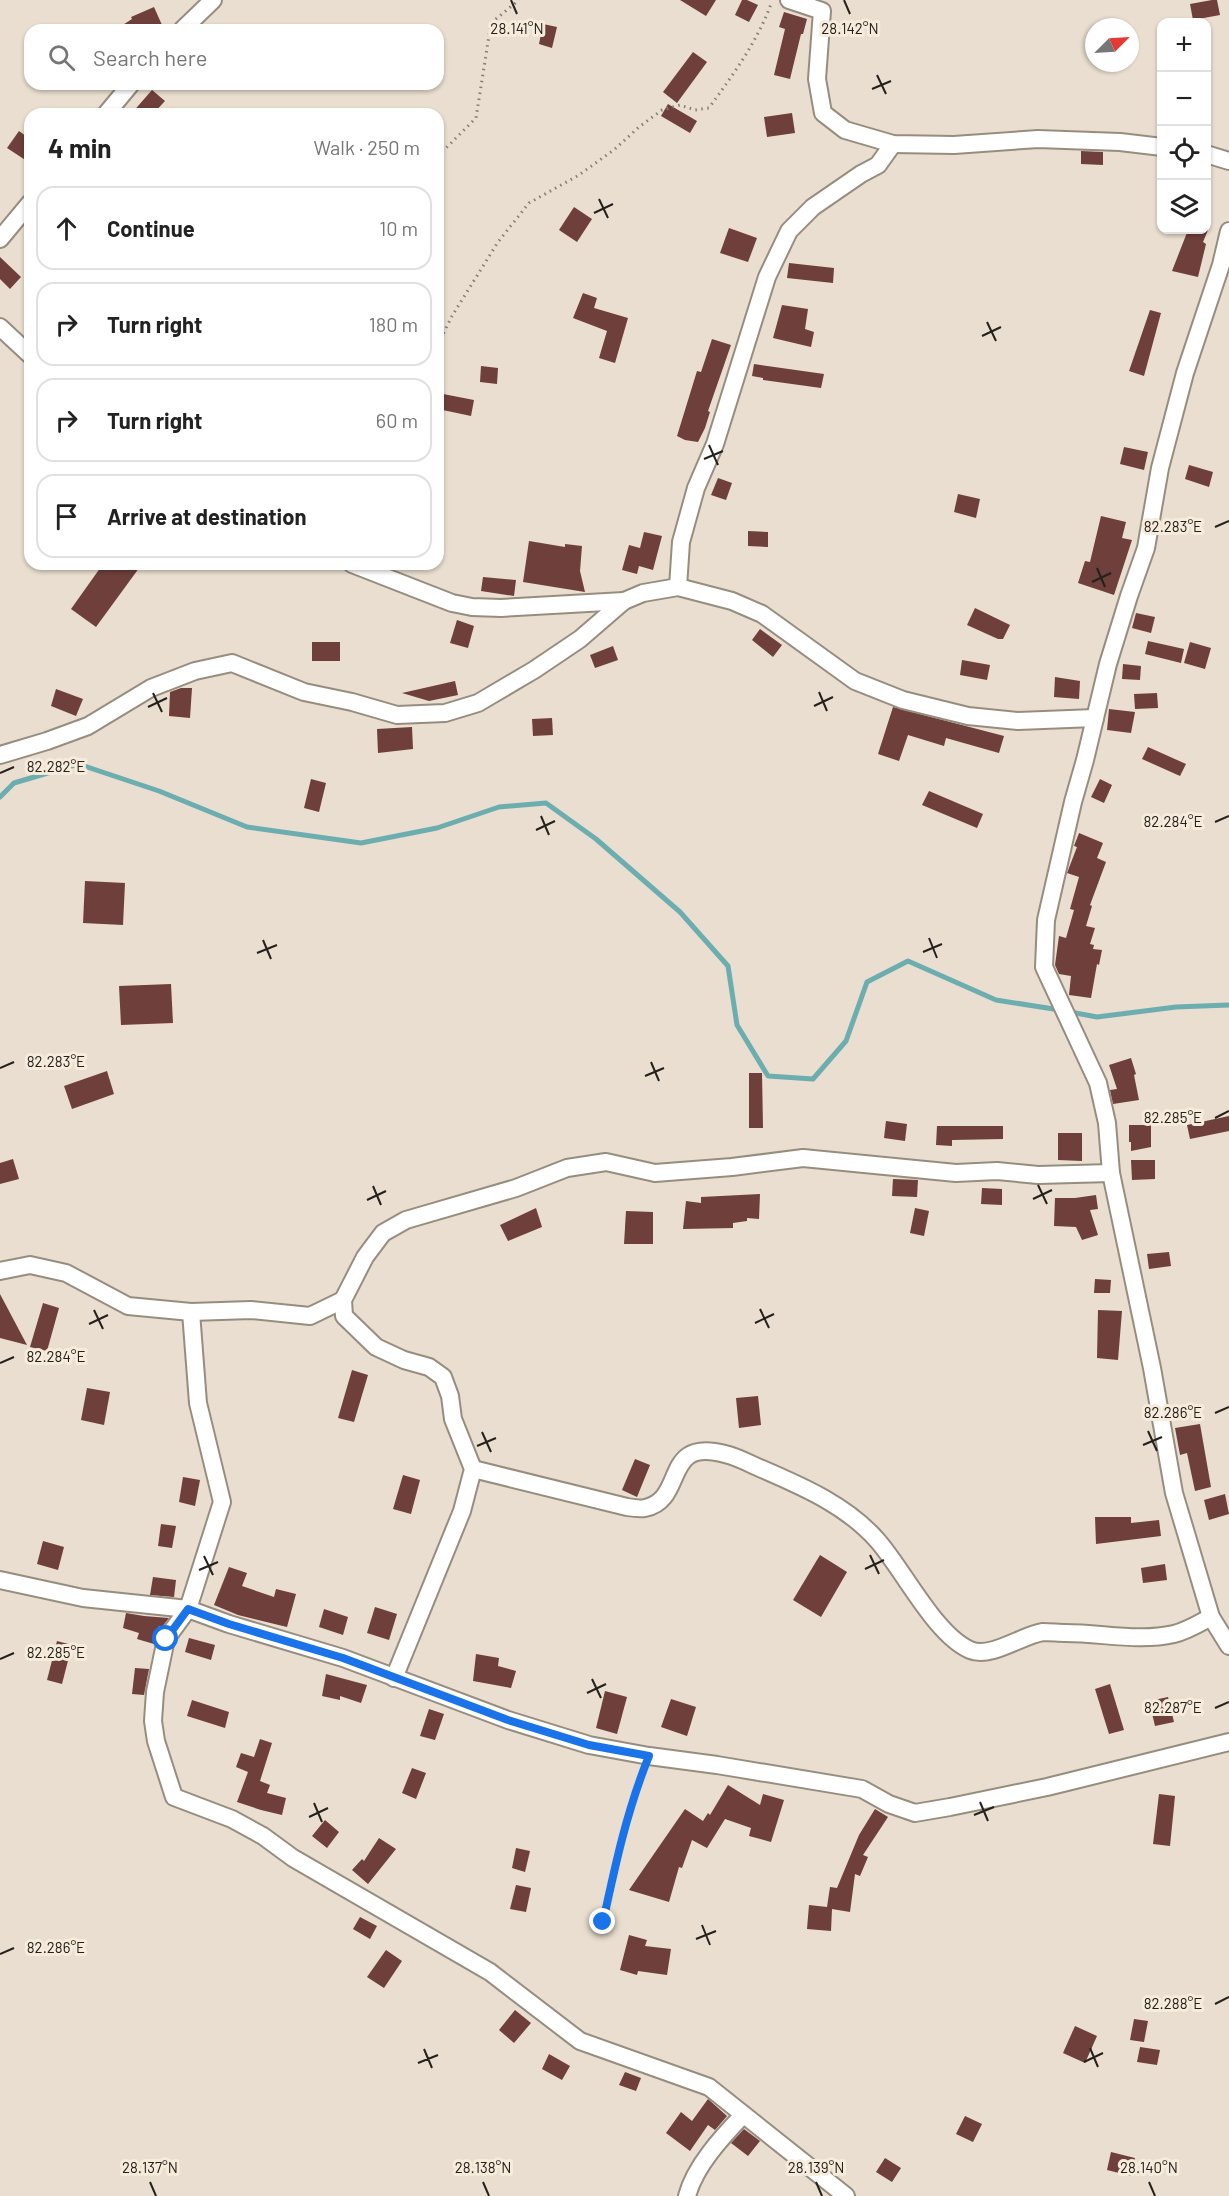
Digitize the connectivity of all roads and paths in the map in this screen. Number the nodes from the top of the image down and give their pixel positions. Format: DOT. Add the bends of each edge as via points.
graph roads {
  1 [pos="213,0"];
  2 [pos="519,0"];
  3 [pos="773,0"];
  4 [pos="789,0"];
  5 [pos="188,24"];
  6 [pos="126,90"];
  7 [pos="111,108"];
  8 [pos="893,144"];
  9 [pos="1157,147"];
  10 [pos="444,150"];
  11 [pos="1211,156"];
  12 [pos="1229,161"];
  13 [pos="24,210"];
  14 [pos="1229,231"];
  15 [pos="0,239"];
  16 [pos="0,327"];
  17 [pos="444,332"];
  18 [pos="24,350"];
  19 [pos="367,570"];
  20 [pos="678,587"];
  21 [pos="624,601"];
  22 [pos="1095,718"];
  23 [pos="0,755"];
  24 [pos="1111,1173"];
  25 [pos="0,1271"];
  26 [pos="343,1300"];
  27 [pos="191,1312"];
  28 [pos="473,1469"];
  29 [pos="0,1580"];
  30 [pos="188,1609"];
  31 [pos="1211,1617"];
  32 [pos="1229,1646"];
  33 [pos="394,1678"];
  34 [pos="1229,1742"];
  35 [pos="649,1756"];
  36 [pos="603,1922"];
  37 [pos="743,2115"];
  38 [pos="692,2192"];
  39 [pos="846,2196"];
  1 -- 5 [label="street"];
  2 -- 10 [label="path" via="491,22 476,118"];
  3 -- 17 [label="path" via="745,60 709,108 695,110 681,105 662,110 579,175 529,203 498,242"];
  4 -- 8 [label="street" via="822,10 817,79 823,113 845,130"];
  6 -- 7 [label="street"];
  8 -- 9 [label="street" via="1055,139"];
  8 -- 20 [label="street" via="878,165 813,207 789,231 767,277 715,444 696,488 681,542"];
  11 -- 12 [label="street"];
  13 -- 15 [label="street"];
  14 -- 22 [label="street" via="1185,373 1160,468 1146,548 1128,596"];
  16 -- 18 [label="street"];
  19 -- 21 [label="street" via="472,607"];
  20 -- 21 [label="street"];
  20 -- 22 [label="street" via="732,601 762,614 855,681 903,700 968,716 1018,721"];
  21 -- 23 [label="street" via="580,639 534,670 478,703 445,713 397,715 304,692 232,663 195,671 151,688 88,726"];
  22 -- 24 [label="street" via="1046,920 1044,967 1098,1083 1107,1123"];
  24 -- 26 [label="street" via="956,1173 803,1158 655,1173 606,1162 567,1167 516,1188 406,1220 383,1233 365,1257"];
  24 -- 31 [label="street" via="1174,1493"];
  25 -- 27 [label="street" via="30,1265 66,1273 128,1305"];
  26 -- 27 [label="street" via="310,1316 251,1310"];
  26 -- 28 [label="street" via="344,1316 376,1347 429,1366 443,1377 453,1419"];
  27 -- 30 [label="street" via="198,1403 222,1502"];
  28 -- 31 [label="street" via="627,1507 645,1508 658,1502 670,1487 681,1461 694,1452 727,1454 837,1504 876,1539 930,1614 971,1650 987,1652 1042,1632 1151,1638 1176,1634"];
  28 -- 33 [label="street" via="462,1511"];
  29 -- 30 [label="street" via="83,1598"];
  30 -- 33 [label="street"];
  30 -- 37 [label="street" via="166,1639 155,1692 156,1741 174,1797 232,1819 263,1836 293,1858 490,1972 580,2041 709,2087"];
  31 -- 32 [label="street"];
  33 -- 35 [label="street" via="589,1745"];
  34 -- 35 [label="street" via="1047,1787 915,1813 862,1789"];
  35 -- 36 [label="path" via="634,1794"];
  37 -- 38 [label="street" via="716,2144"];
  37 -- 39 [label="street"];
}
